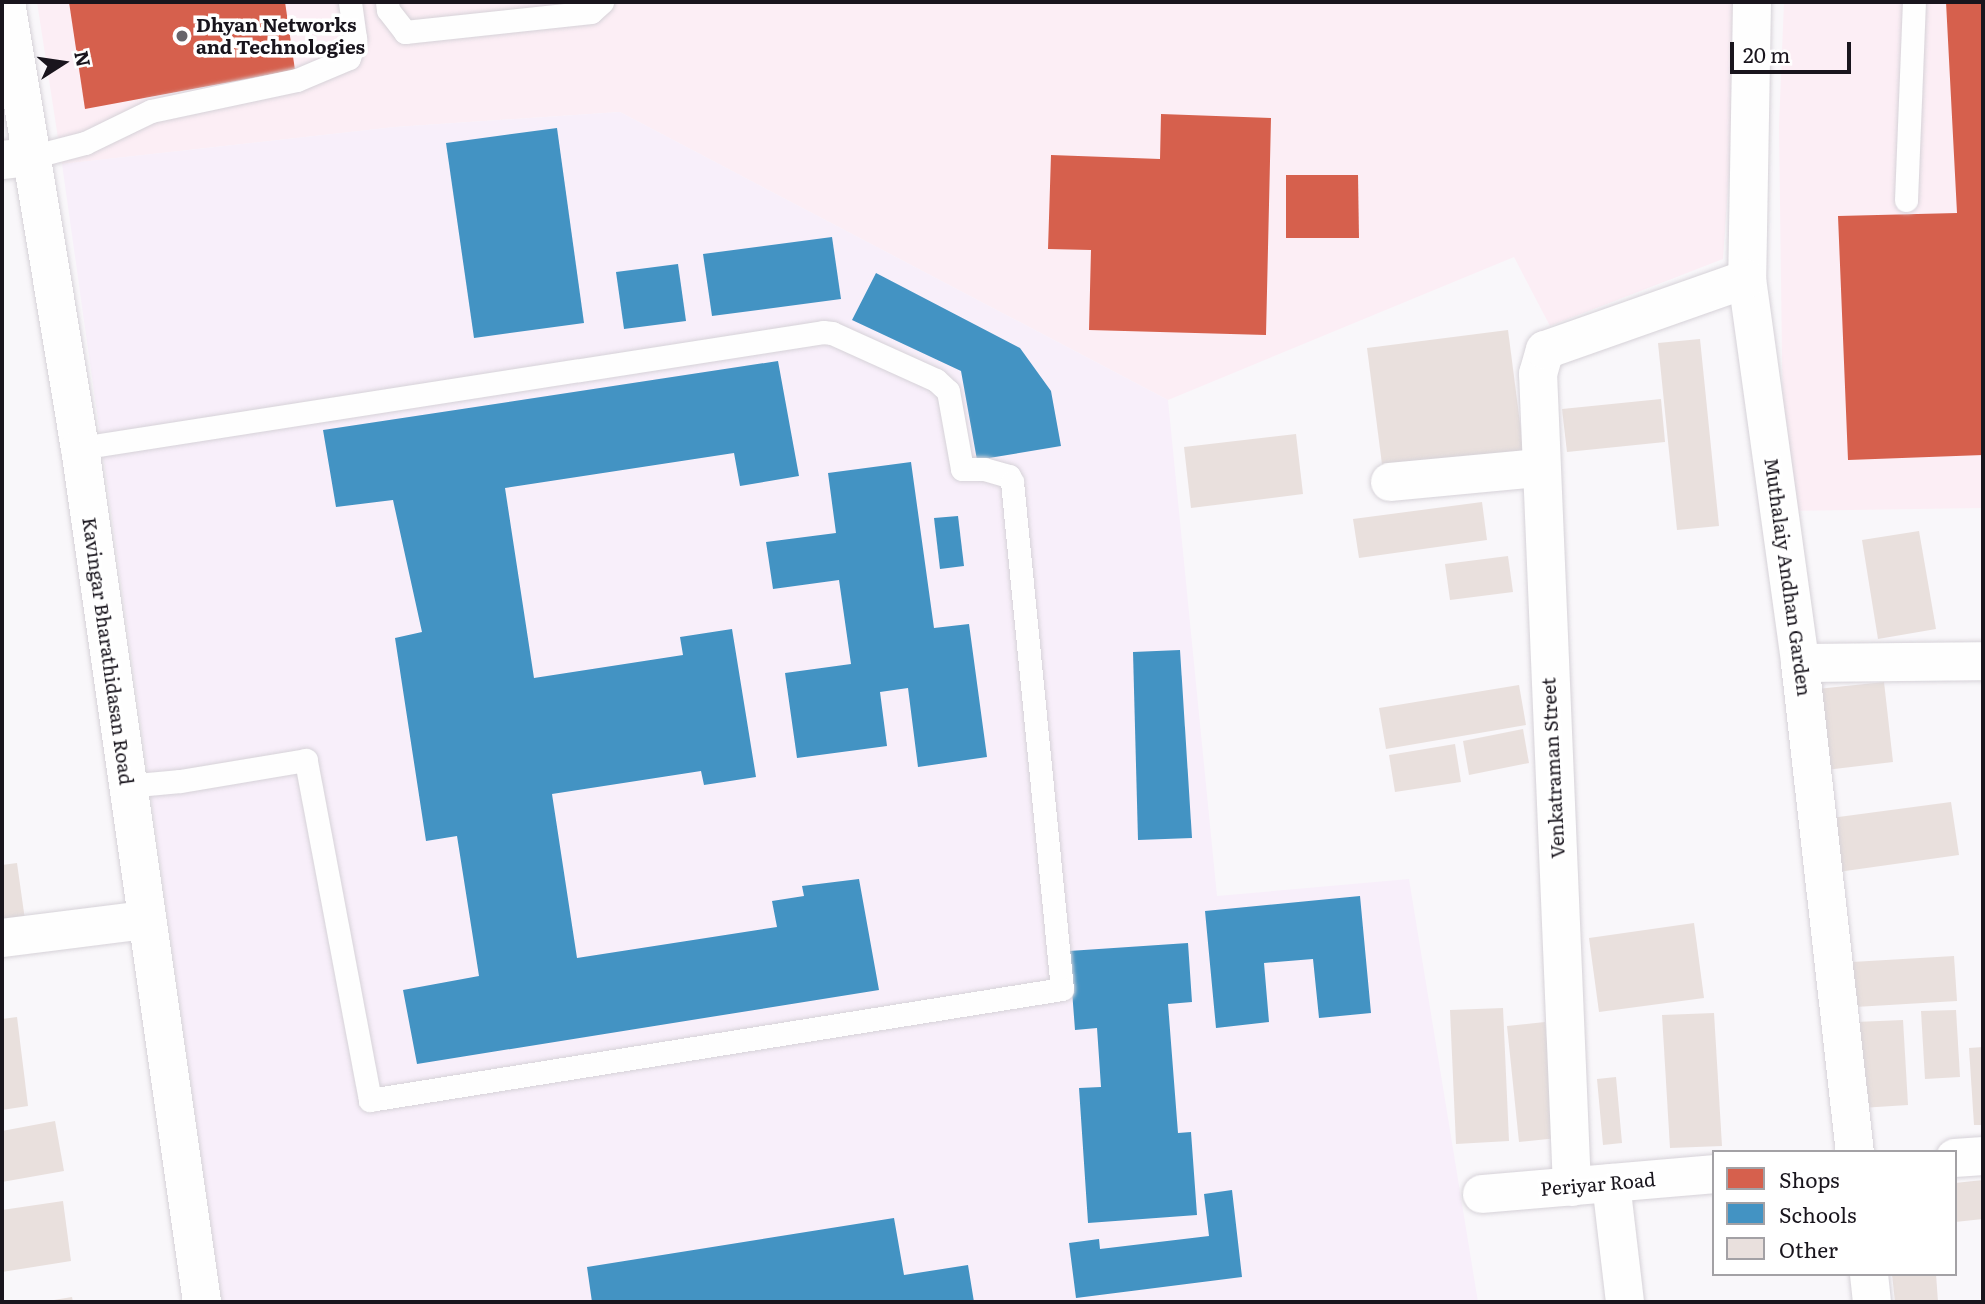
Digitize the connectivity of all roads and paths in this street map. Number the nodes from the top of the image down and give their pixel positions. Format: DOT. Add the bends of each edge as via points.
graph roads {
  1 [pos="6,2"];
  2 [pos="351,2"];
  3 [pos="387,2"];
  4 [pos="602,2"];
  5 [pos="1752,2"];
  6 [pos="1914,2"];
  7 [pos="16,159"];
  8 [pos="1906,200"];
  9 [pos="1747,279"];
  10 [pos="80,448"];
  11 [pos="1539,468"];
  12 [pos="1390,482"];
  13 [pos="1983,661"];
  14 [pos="1800,663"];
  15 [pos="127,786"];
  16 [pos="145,920"];
  17 [pos="2,938"];
  18 [pos="1855,1150"];
  19 [pos="1983,1156"];
  20 [pos="1957,1157"];
  21 [pos="1712,1174"];
  22 [pos="1611,1183"];
  23 [pos="1572,1187"];
  24 [pos="1482,1194"];
  25 [pos="1869,1276"];
  26 [pos="202,1302"];
  27 [pos="1625,1302"];
  28 [pos="1872,1302"];
  1 -- 7 [label="street, Kavingar Bharathidasan Road"];
  2 -- 7 [label="lane" via="355,38 349,58 297,80 150,111 85,143"];
  3 -- 4 [label="lane" via="405,32 591,12"];
  5 -- 9 [label="street, Muthalaiy Andhan Garden"];
  6 -- 8 [label="lane"];
  7 -- 10 [label="street, Kavingar Bharathidasan Road"];
  9 -- 11 [label="street, Venkatraman Street" via="1545,349 1538,374"];
  9 -- 14 [label="street, Muthalaiy Andhan Garden"];
  10 -- 15 [label="street, Kavingar Bharathidasan Road"];
  10 -- 15 [label="lane" via="823,332 936,380 948,391 962,469 1009,475 1012,482 1062,989 370,1100 306,760"];
  11 -- 12 [label="street"];
  11 -- 23 [label="street, Venkatraman Street"];
  13 -- 14 [label="street"];
  14 -- 18 [label="street, Muthalaiy Andhan Garden"];
  15 -- 16 [label="street, Kavingar Bharathidasan Road"];
  16 -- 17 [label="street"];
  16 -- 26 [label="street, Kavingar Bharathidasan Road"];
  19 -- 20 [label="street"];
  21 -- 22 [label="street, Periyar Road"];
  22 -- 23 [label="street, Periyar Road"];
  22 -- 27 [label="street"];
  23 -- 24 [label="street, Periyar Road"];
  25 -- 28 [label="street"];
}
